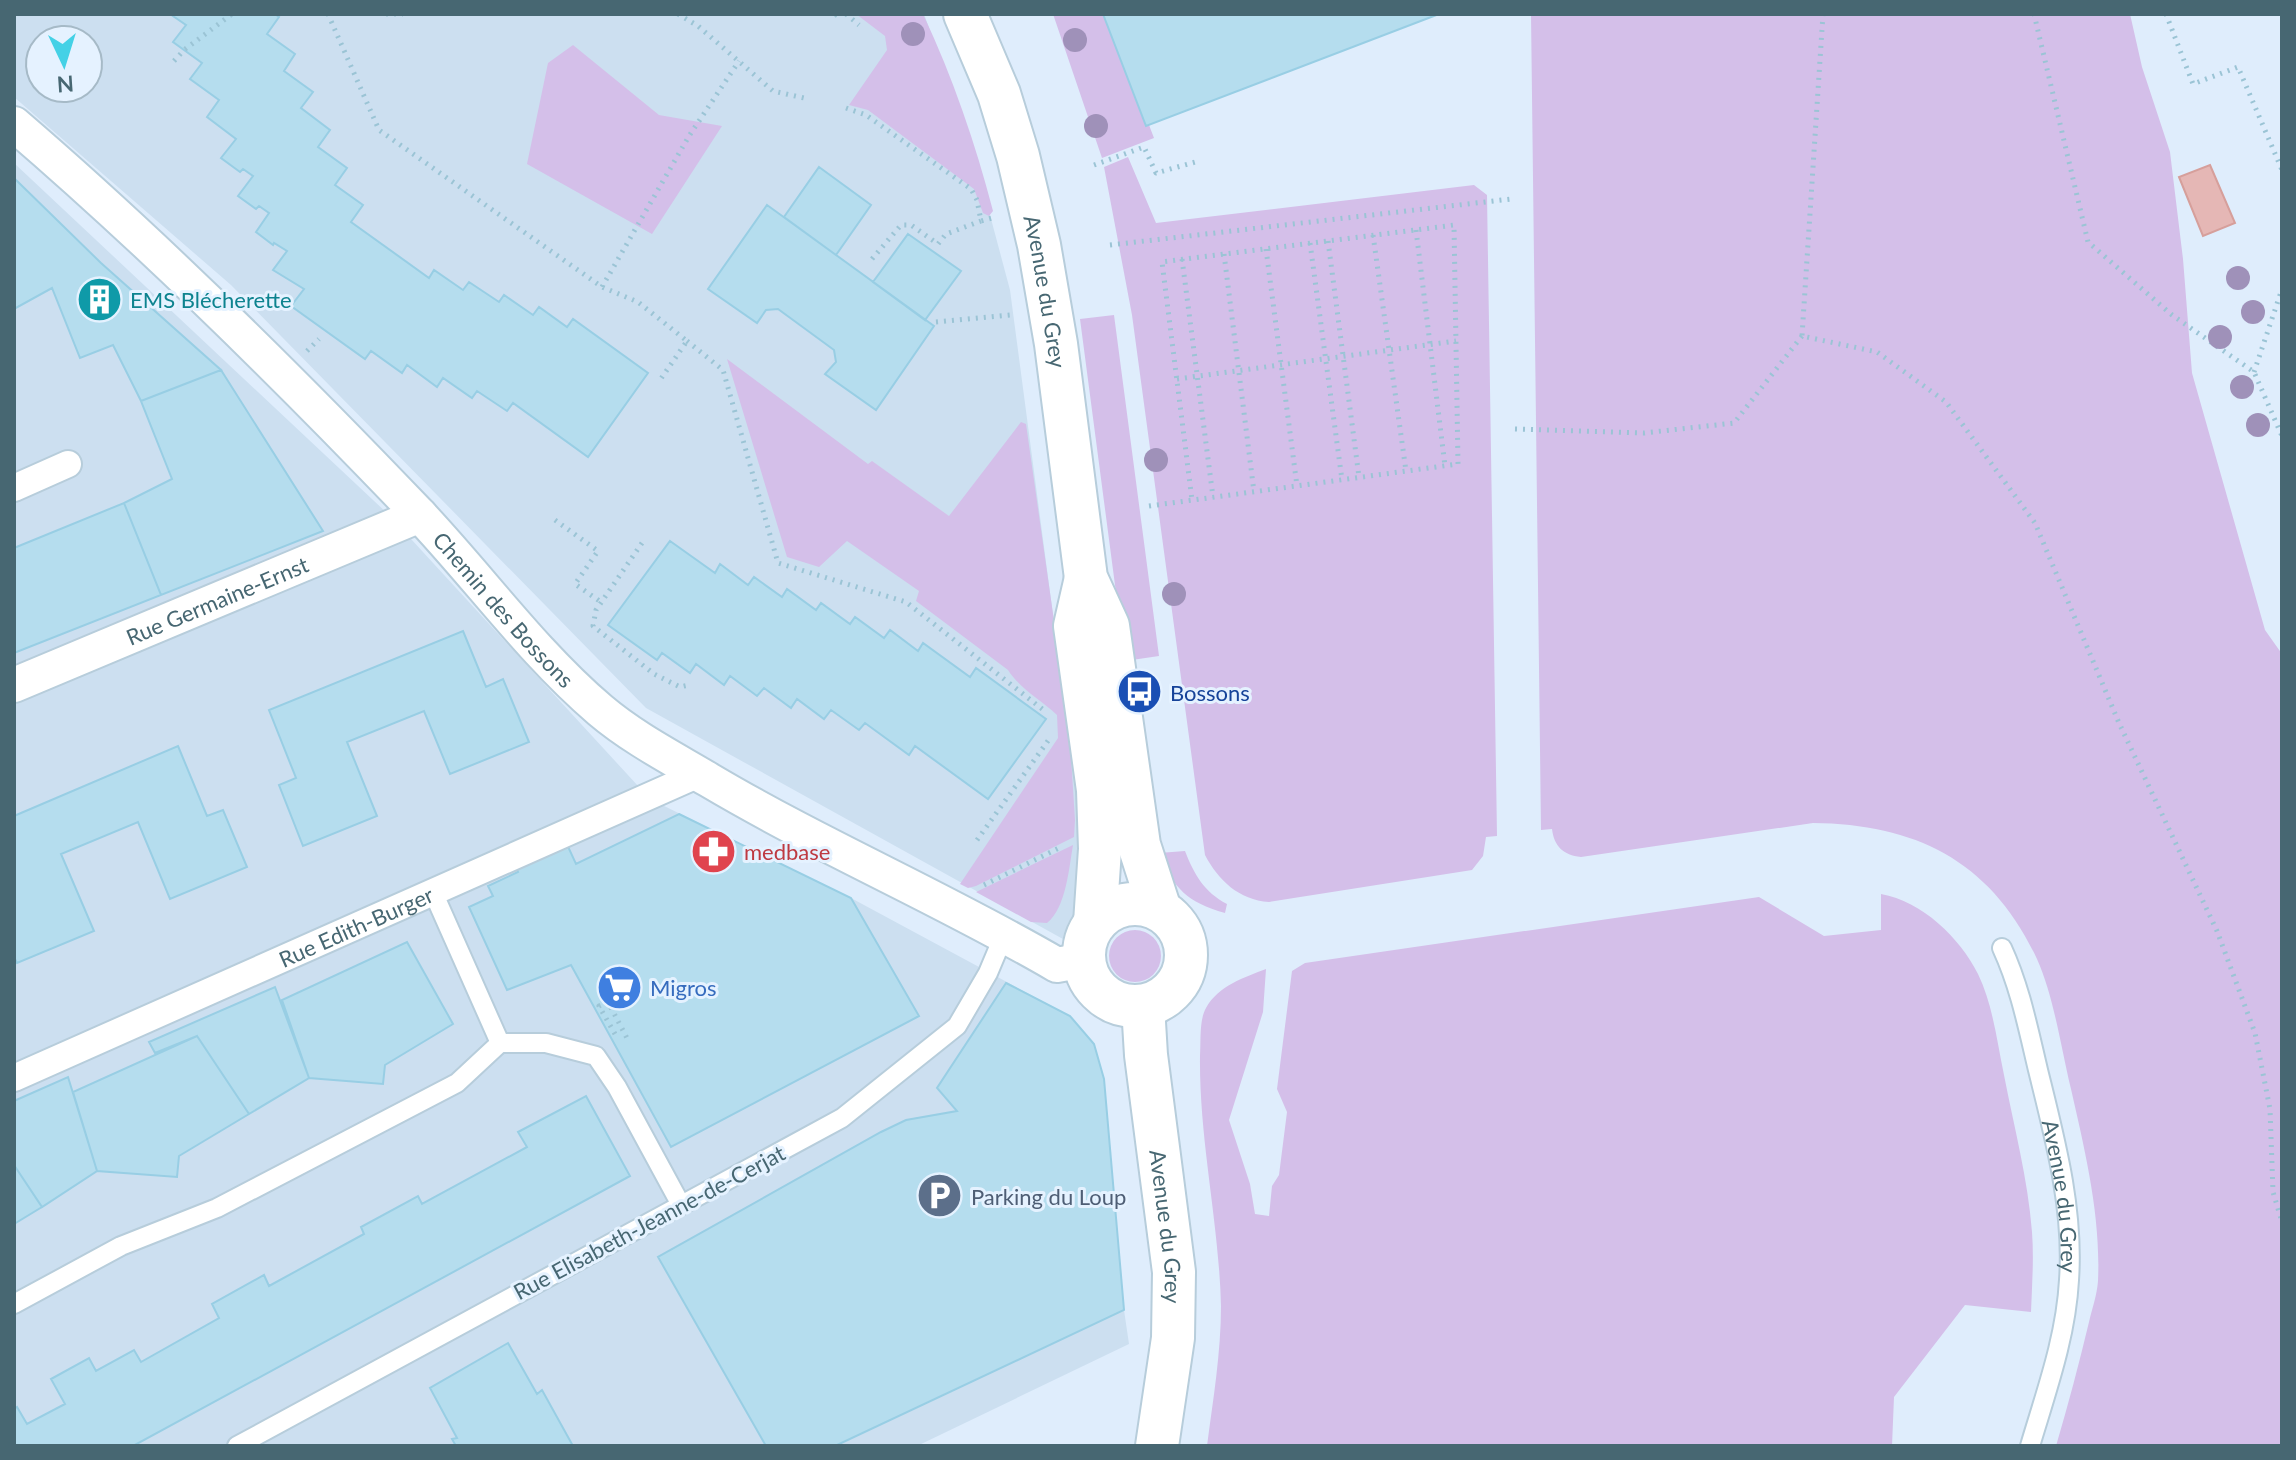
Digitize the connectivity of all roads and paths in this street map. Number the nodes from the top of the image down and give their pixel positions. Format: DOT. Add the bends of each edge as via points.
graph roads {
  1 [pos="232,14"];
  2 [pos="328,14"];
  3 [pos="386,14"];
  4 [pos="403,14"];
  5 [pos="678,14"];
  6 [pos="846,14"];
  7 [pos="965,14"];
  8 [pos="1823,14"];
  9 [pos="2034,14"];
  10 [pos="2166,14"];
  11 [pos="859,25"];
  12 [pos="174,61"];
  13 [pos="739,61"];
  14 [pos="804,98"];
  15 [pos="846,108"];
  16 [pos="14,124"];
  17 [pos="1199,161"];
  18 [pos="1094,165"];
  19 [pos="2282,170"];
  20 [pos="1511,199"];
  21 [pos="999,216"];
  22 [pos="981,221"];
  23 [pos="1416,230"];
  24 [pos="1373,235"];
  25 [pos="1328,241"];
  26 [pos="1310,243"];
  27 [pos="1110,245"];
  28 [pos="1266,249"];
  29 [pos="1224,254"];
  30 [pos="872,259"];
  31 [pos="1182,259"];
  32 [pos="602,287"];
  33 [pos="2282,289"];
  34 [pos="1017,314"];
  35 [pos="936,322"];
  36 [pos="1802,336"];
  37 [pos="687,341"];
  38 [pos="1456,341"];
  39 [pos="1430,345"];
  40 [pos="1389,350"];
  41 [pos="1343,357"];
  42 [pos="1326,359"];
  43 [pos="1281,365"];
  44 [pos="1239,371"];
  45 [pos="2254,372"];
  46 [pos="1197,377"];
  47 [pos="1177,379"];
  48 [pos="660,380"];
  49 [pos="1515,429"];
  50 [pos="2282,436"];
  51 [pos="68,464"];
  52 [pos="1445,466"];
  53 [pos="1406,471"];
  54 [pos="1359,477"];
  55 [pos="1342,480"];
  56 [pos="1297,486"];
  57 [pos="14,488"];
  58 [pos="1254,492"];
  59 [pos="1213,497"];
  60 [pos="1192,500"];
  61 [pos="1149,506"];
  62 [pos="420,515"];
  63 [pos="555,520"];
  64 [pos="642,543"];
  65 [pos="1086,578"];
  66 [pos="601,602"];
  67 [pos="14,685"];
  68 [pos="689,685"];
  69 [pos="1051,716"];
  70 [pos="1053,733"];
  71 [pos="699,774"];
  72 [pos="977,840"];
  73 [pos="1066,844"];
  74 [pos="983,886"];
  75 [pos="433,892"];
  76 [pos="1160,910"];
  77 [pos="1004,935"];
  78 [pos="1090,942"];
  79 [pos="2002,948"];
  80 [pos="1143,1006"];
  81 [pos="615,1035"];
  82 [pos="628,1040"];
  83 [pos="500,1043"];
  84 [pos="14,1078"];
  85 [pos="681,1205"];
  86 [pos="2282,1222"];
  87 [pos="14,1304"];
  88 [pos="237,1446"];
  89 [pos="1157,1446"];
  90 [pos="2030,1446"];
  1 -- 12 [label="path"];
  2 -- 32 [label="path" via="379,130"];
  3 -- 4 [label="path"];
  5 -- 13 [label="path"];
  6 -- 11 [label="path"];
  7 -- 65 [label="street, Avenue du Grey" via="999,94 1039,245"];
  8 -- 36 [label="path"];
  9 -- 45 [label="path" via="2088,242 2172,315"];
  10 -- 19 [label="path" via="2193,84 2238,67"];
  13 -- 14 [label="path" via="773,91"];
  13 -- 32 [label="path"];
  15 -- 22 [label="path" via="866,115 971,189"];
  16 -- 62 [label="street, Chemin des Bossons" via="222,312"];
  17 -- 18 [label="path" via="1156,173 1144,147"];
  20 -- 27 [label="path"];
  21 -- 22 [label="path"];
  22 -- 30 [label="path" via="946,234 938,244 911,225 901,225"];
  23 -- 24 [label="path"];
  23 -- 38 [label="path" via="1454,225"];
  23 -- 39 [label="path"];
  24 -- 25 [label="path"];
  24 -- 40 [label="path"];
  25 -- 26 [label="path"];
  25 -- 41 [label="path"];
  26 -- 28 [label="path"];
  26 -- 42 [label="path"];
  28 -- 29 [label="path"];
  28 -- 43 [label="path"];
  29 -- 31 [label="path"];
  29 -- 44 [label="path"];
  31 -- 46 [label="path"];
  31 -- 47 [label="path" via="1162,262"];
  32 -- 37 [label="path" via="638,302"];
  33 -- 45 [label="path"];
  34 -- 35 [label="path"];
  36 -- 49 [label="path" via="1734,423 1644,433"];
  36 -- 86 [label="path" via="1877,352 1946,402 2035,523 2119,723 2217,931 2255,1033 2270,1109 2273,1192"];
  37 -- 48 [label="path"];
  37 -- 69 [label="path" via="723,370 778,563 906,602"];
  38 -- 39 [label="path"];
  38 -- 52 [label="path" via="1458,464"];
  39 -- 40 [label="path"];
  39 -- 52 [label="path"];
  40 -- 41 [label="path"];
  40 -- 53 [label="path"];
  41 -- 42 [label="path"];
  41 -- 54 [label="path"];
  42 -- 43 [label="path"];
  42 -- 55 [label="path"];
  43 -- 44 [label="path"];
  43 -- 56 [label="path"];
  44 -- 46 [label="path"];
  44 -- 58 [label="path"];
  45 -- 50 [label="path"];
  46 -- 47 [label="path"];
  46 -- 59 [label="path"];
  47 -- 60 [label="path"];
  51 -- 57 [label="street"];
  52 -- 53 [label="path"];
  53 -- 54 [label="path"];
  54 -- 55 [label="path"];
  55 -- 56 [label="path"];
  56 -- 58 [label="path"];
  58 -- 59 [label="path"];
  59 -- 60 [label="path"];
  60 -- 61 [label="path"];
  62 -- 67 [label="street, Rue Germaine-Ernst"];
  62 -- 71 [label="street, Chemin des Bossons" via="529,640 601,711"];
  63 -- 66 [label="path" via="598,551 575,584"];
  64 -- 66 [label="path"];
  65 -- 76 [label="street, Avenue du Grey" via="1108,626 1139,845"];
  65 -- 78 [label="street, Avenue du Grey" via="1075,626 1098,790 1100,849"];
  66 -- 68 [label="path" via="593,626 654,674 680,687"];
  70 -- 72 [label="path"];
  71 -- 75 [label="street, Rue Edith-Burger"];
  71 -- 77 [label="street, Chemin des Bossons"];
  73 -- 74 [label="path"];
  75 -- 83 [label="lane"];
  75 -- 84 [label="street, Rue Edith-Burger"];
  76 -- 78 [label="street" via="1120,906 1106,913"];
  76 -- 80 [label="street" via="1182,933 1186,964 1171,992"];
  77 -- 78 [label="street, Chemin des Bossons" via="1057,965"];
  77 -- 85 [label="lane, Rue Elisabeth-Jeanne-de-Cerjat" via="957,1026 842,1118"];
  78 -- 80 [label="street" via="1094,986 1128,1006"];
  79 -- 90 [label="lane, Avenue du Grey" via="2015,977 2056,1146 2070,1242 2063,1333"];
  80 -- 89 [label="street, Avenue du Grey" via="1174,1272 1173,1338"];
  81 -- 82 [label="path" via="599,1006 608,1002"];
  83 -- 85 [label="lane" via="546,1043 596,1056"];
  83 -- 87 [label="lane" via="457,1083 217,1208 121,1246"];
  85 -- 88 [label="lane, Rue Elisabeth-Jeanne-de-Cerjat"];
}
